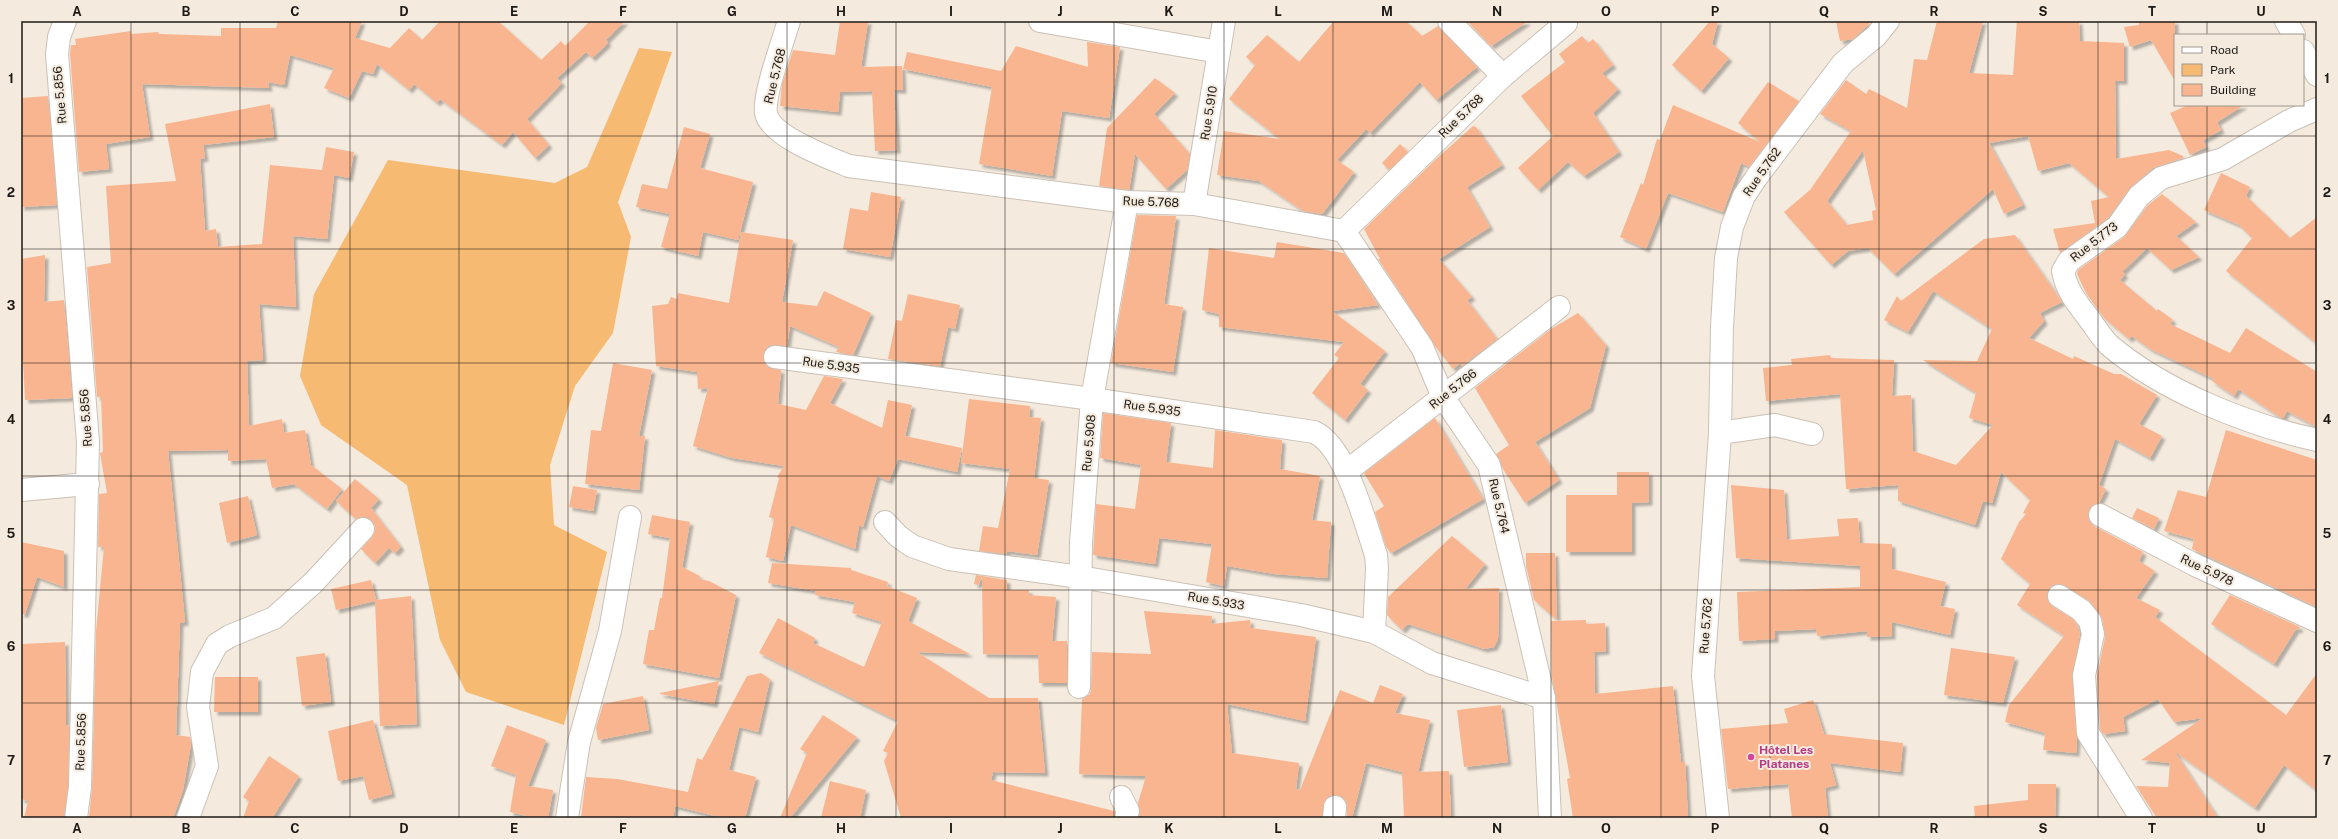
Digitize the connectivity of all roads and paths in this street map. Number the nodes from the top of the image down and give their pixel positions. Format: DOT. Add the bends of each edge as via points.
graph roads {
  1 [pos="65,21"];
  2 [pos="789,21"];
  3 [pos="1040,21"];
  4 [pos="1224,21"];
  5 [pos="1449,21"];
  6 [pos="1888,21"];
  7 [pos="2286,21"];
  8 [pos="1566,23"];
  9 [pos="2293,34"];
  10 [pos="1219,52"];
  11 [pos="2304,53"];
  12 [pos="2317,75"];
  13 [pos="1503,76"];
  14 [pos="2317,109"];
  15 [pos="1127,202"];
  16 [pos="1194,204"];
  17 [pos="1344,231"];
  18 [pos="1559,307"];
  19 [pos="775,357"];
  20 [pos="1443,397"];
  21 [pos="1092,399"];
  22 [pos="1720,433"];
  23 [pos="1812,434"];
  24 [pos="2317,440"];
  25 [pos="1347,471"];
  26 [pos="88,484"];
  27 [pos="21,490"];
  28 [pos="2100,515"];
  29 [pos="630,517"];
  30 [pos="886,522"];
  31 [pos="363,529"];
  32 [pos="1080,578"];
  33 [pos="2059,596"];
  34 [pos="2317,621"];
  35 [pos="1374,632"];
  36 [pos="1079,687"];
  37 [pos="1544,698"];
  38 [pos="76,818"];
  39 [pos="188,818"];
  40 [pos="567,818"];
  41 [pos="1550,818"];
  42 [pos="1718,818"];
  43 [pos="2141,818"];
  1 -- 26 [label="street, Rue 5.856" via="59,37 57,54 88,442"];
  2 -- 15 [label="street, Rue 5.768" via="767,98 766,114 777,129 809,150 849,166"];
  3 -- 10 [label="street"];
  4 -- 10 [label="street, Rue 5.910"];
  5 -- 13 [label="street"];
  6 -- 22 [label="street, Rue 5.762" via="1876,36 1843,63 1744,196 1732,227 1726,258"];
  7 -- 9 [label="street"];
  8 -- 13 [label="street, Rue 5.768"];
  10 -- 16 [label="street, Rue 5.910"];
  11 -- 12 [label="street"];
  13 -- 17 [label="street, Rue 5.768"];
  14 -- 24 [label="street, Rue 5.773" via="2223,159 2161,178 2139,196 2117,227 2069,261 2063,271 2066,285 2108,344 2151,376 2241,418 2278,431"];
  15 -- 16 [label="street, Rue 5.768"];
  15 -- 21 [label="street, Rue 5.908"];
  16 -- 17 [label="street, Rue 5.768"];
  17 -- 20 [label="street, Rue 5.764" via="1422,347"];
  18 -- 20 [label="street, Rue 5.766"];
  19 -- 21 [label="street, Rue 5.935"];
  20 -- 25 [label="street, Rue 5.766"];
  20 -- 37 [label="street, Rue 5.764" via="1489,465"];
  21 -- 25 [label="street, Rue 5.935" via="1314,432 1327,441"];
  21 -- 32 [label="street, Rue 5.908"];
  22 -- 23 [label="street" via="1775,425"];
  22 -- 42 [label="street, Rue 5.762" via="1703,676"];
  25 -- 35 [label="street, Rue 5.935" via="1376,555"];
  26 -- 27 [label="street"];
  26 -- 38 [label="street, Rue 5.856" via="80,786"];
  28 -- 34 [label="street, Rue 5.978" via="2195,565"];
  29 -- 40 [label="street" via="610,631 579,742"];
  30 -- 32 [label="street, Rue 5.933" via="898,536 912,546 949,559"];
  31 -- 39 [label="street" via="313,583 274,618 217,644 202,672 198,707 207,766"];
  32 -- 35 [label="street, Rue 5.933" via="1301,615"];
  32 -- 36 [label="street, Rue 5.908"];
  33 -- 43 [label="street" via="2081,610 2090,621 2093,634 2084,675 2088,733"];
  35 -- 37 [label="street, Rue 5.933" via="1432,663"];
  37 -- 41 [label="street, Rue 5.764"];
}
